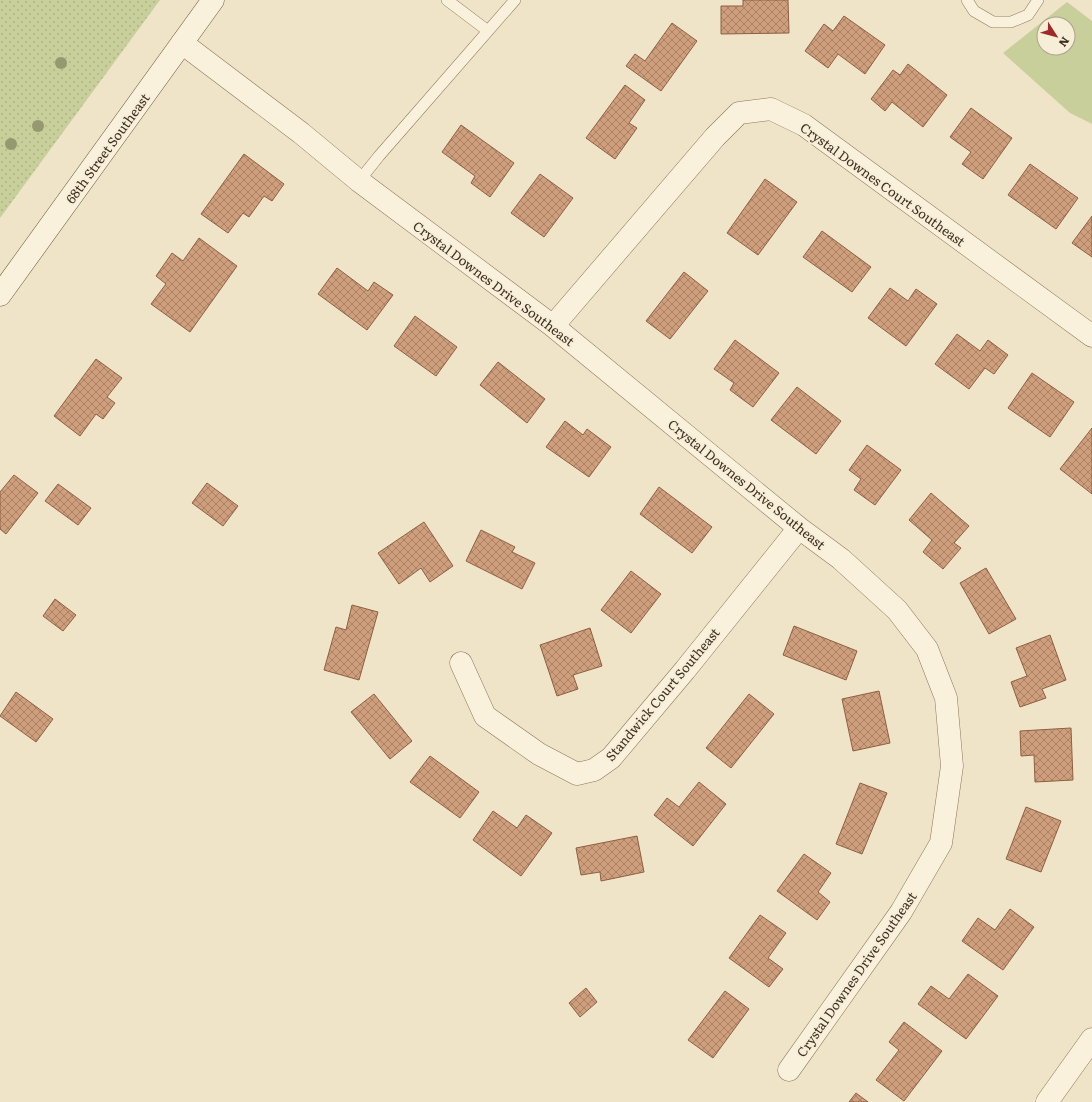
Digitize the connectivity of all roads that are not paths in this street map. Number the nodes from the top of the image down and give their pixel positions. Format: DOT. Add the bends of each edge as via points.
graph roads {
  1 [pos="213,0"];
  2 [pos="447,0"];
  3 [pos="515,0"];
  4 [pos="967,0"];
  5 [pos="1038,0"];
  6 [pos="488,31"];
  7 [pos="182,43"];
  8 [pos="359,181"];
  9 [pos="0,296"];
  10 [pos="552,326"];
  11 [pos="1092,336"];
  12 [pos="799,528"];
  13 [pos="461,663"];
  14 [pos="1092,1039"];
  15 [pos="789,1070"];
  16 [pos="1047,1102"];
  1 -- 7 [label="street, 68th Street Southeast"];
  2 -- 6 [label="lane"];
  3 -- 6 [label="lane"];
  4 -- 5 [label="lane" via="974,10 993,22 1011,22 1028,15"];
  6 -- 8 [label="lane"];
  7 -- 8 [label="street, Crystal Downes Drive Southeast"];
  7 -- 9 [label="street, 68th Street Southeast"];
  8 -- 10 [label="street, Crystal Downes Drive Southeast"];
  10 -- 11 [label="street, Crystal Downes Court Southeast" via="715,137 739,113 771,109 804,125"];
  10 -- 12 [label="street, Crystal Downes Drive Southeast"];
  12 -- 13 [label="street, Standwick Court Southeast" via="611,758 594,770 577,774 539,754 485,716"];
  12 -- 15 [label="street, Crystal Downes Drive Southeast" via="841,559 898,610 927,649 946,698 952,766 941,843 901,912"];
  14 -- 16 [label="street"];
}
